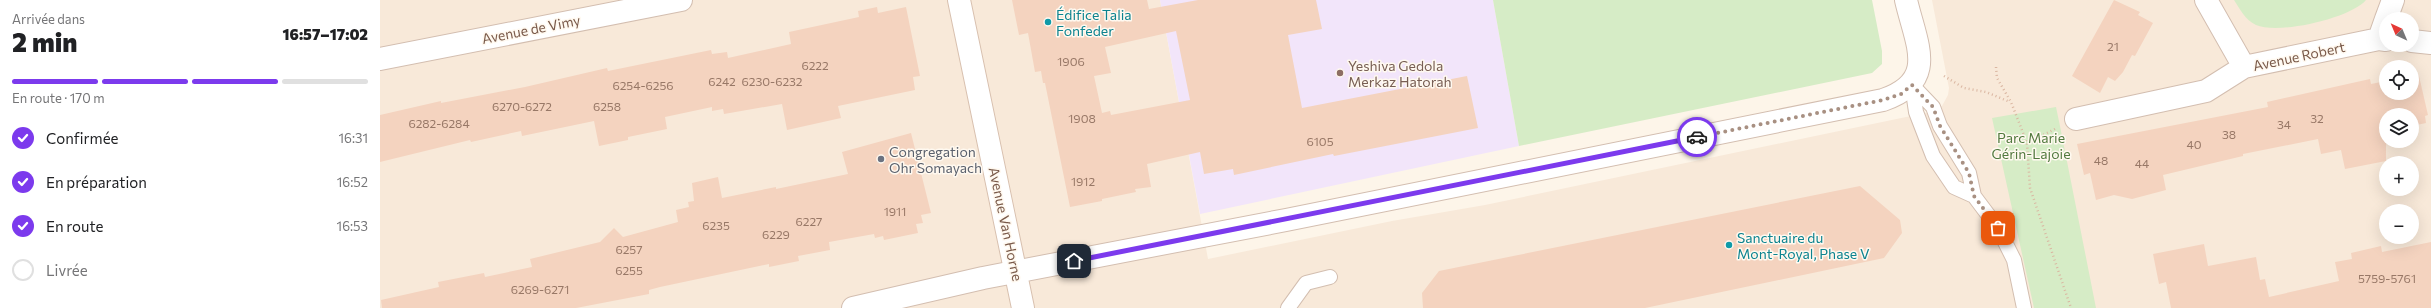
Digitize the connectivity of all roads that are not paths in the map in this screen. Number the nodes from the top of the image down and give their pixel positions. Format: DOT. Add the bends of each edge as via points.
graph roads {
  1 [pos="681,0"];
  2 [pos="959,0"];
  3 [pos="1906,0"];
  4 [pos="2206,0"];
  5 [pos="2393,0"];
  6 [pos="2389,12"];
  7 [pos="2379,40"];
  8 [pos="2419,42"];
  9 [pos="2431,43"];
  10 [pos="380,59"];
  11 [pos="2244,67"];
  12 [pos="1912,85"];
  13 [pos="2076,120"];
  14 [pos="1974,196"];
  15 [pos="1016,272"];
  16 [pos="1330,277"];
  17 [pos="853,308"];
  18 [pos="1023,308"];
  19 [pos="1288,308"];
  20 [pos="2024,308"];
  1 -- 10 [label="street, Avenue de Vimy"];
  2 -- 15 [label="street, Avenue Van Horne"];
  3 -- 12 [label="street" via="1920,61 1918,74"];
  4 -- 11 [label="street"];
  5 -- 6 [label="street"];
  7 -- 11 [label="street, Avenue Robert"];
  8 -- 9 [label="street"];
  11 -- 13 [label="street, Avenue Robert" via="2206,91"];
  12 -- 14 [label="lane" via="1933,107 1940,126 1969,173"];
  12 -- 14 [label="lane" via="1916,112 1933,156 1954,187"];
  12 -- 15 [label="street" via="1901,94 1883,100"];
  14 -- 20 [label="lane" via="1998,228 2014,260"];
  15 -- 17 [label="street"];
  15 -- 18 [label="street, Avenue Van Horne"];
  16 -- 19 [label="lane" via="1306,283"];
}
